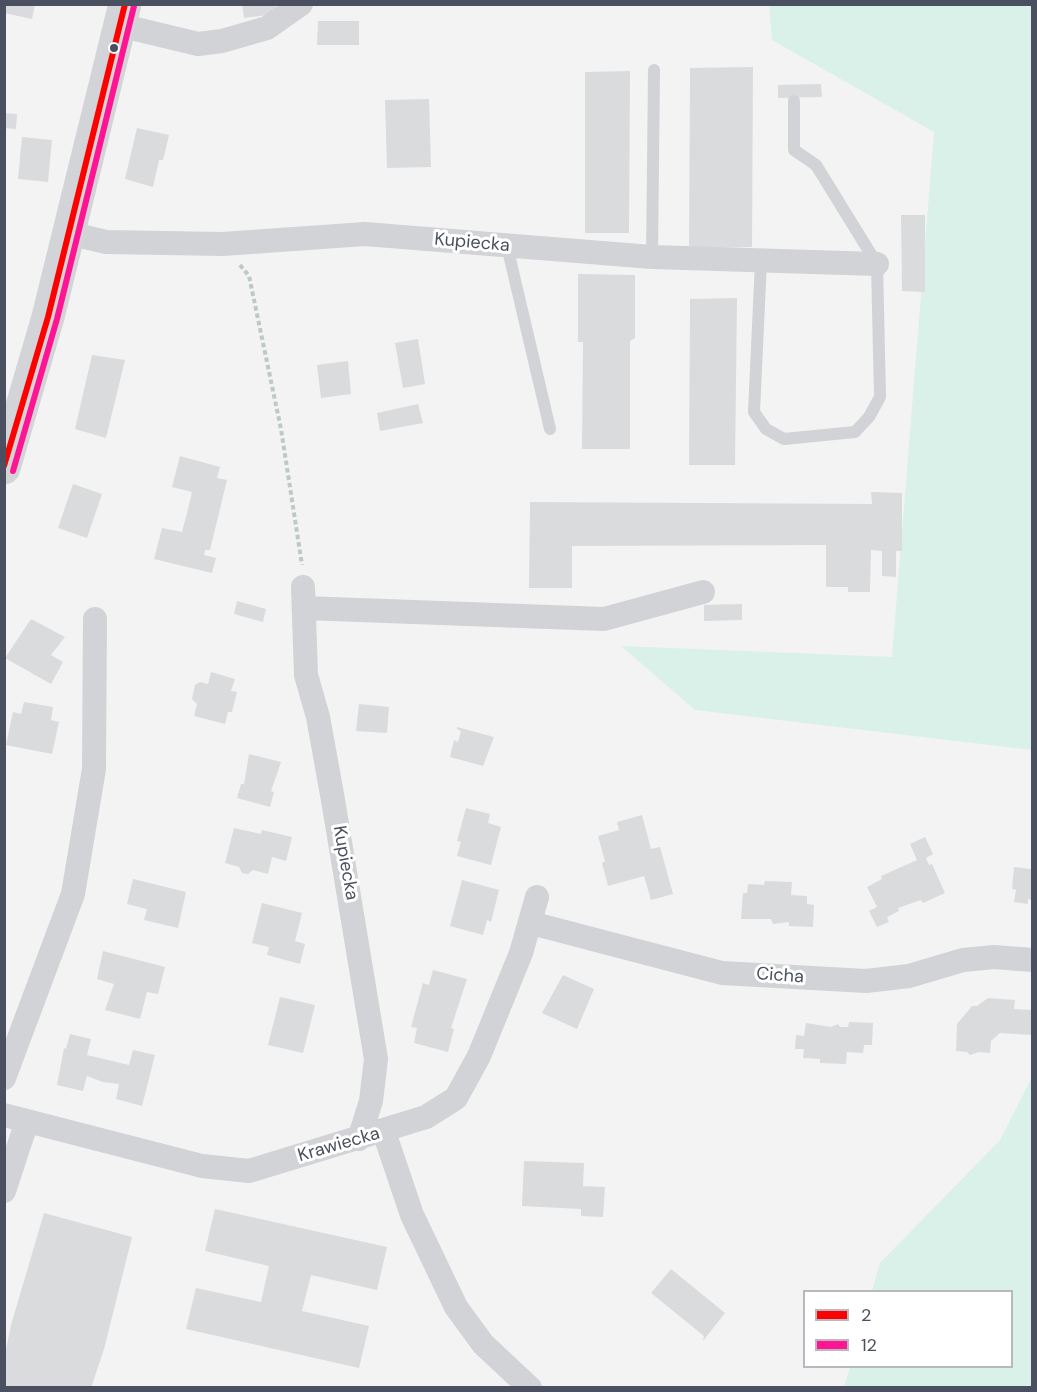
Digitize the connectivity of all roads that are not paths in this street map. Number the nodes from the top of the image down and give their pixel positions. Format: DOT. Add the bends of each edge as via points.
graph roads {
  1 [pos="301,4"];
  2 [pos="122,15"];
  3 [pos="654,70"];
  4 [pos="794,101"];
  5 [pos="68,233"];
  6 [pos="507,246"];
  7 [pos="652,257"];
  8 [pos="761,261"];
  9 [pos="877,264"];
  10 [pos="550,429"];
  11 [pos="9,434"];
  12 [pos="4,468"];
  13 [pos="703,592"];
  14 [pos="95,619"];
  15 [pos="537,897"];
  16 [pos="531,923"];
  17 [pos="1032,960"];
  18 [pos="4,1078"];
  19 [pos="16,1118"];
  20 [pos="384,1132"];
  21 [pos="358,1139"];
  22 [pos="4,1191"];
  23 [pos="530,1388"];
  1 -- 2 [label="street" via="267,28 198,44"];
  2 -- 5 [label="street"];
  3 -- 7 [label="lane"];
  4 -- 9 [label="lane" via="794,150 816,165"];
  5 -- 6 [label="street, Kupiecka" via="106,242 223,244 364,234"];
  5 -- 11 [label="street" via="48,317"];
  6 -- 7 [label="street, Kupiecka"];
  6 -- 10 [label="lane"];
  7 -- 8 [label="street, Kupiecka"];
  8 -- 9 [label="street, Kupiecka"];
  8 -- 9 [label="lane" via="754,412 766,429 784,439 855,432 880,397"];
  11 -- 12 [label="street"];
  13 -- 21 [label="street, Kupiecka" via="604,619 303,597 306,675 318,717 376,1059 371,1101"];
  14 -- 18 [label="street" via="93,769 73,894"];
  15 -- 16 [label="street, Krawiecka"];
  16 -- 17 [label="street, Cicha" via="722,973 866,981 909,976 973,959"];
  16 -- 20 [label="street, Krawiecka" via="508,991 456,1098 426,1118"];
  19 -- 21 [label="street, Krawiecka" via="228,1171 249,1171"];
  19 -- 22 [label="street"];
  20 -- 21 [label="street, Krawiecka"];
  20 -- 23 [label="street" via="412,1215 456,1307 483,1344"];
}
